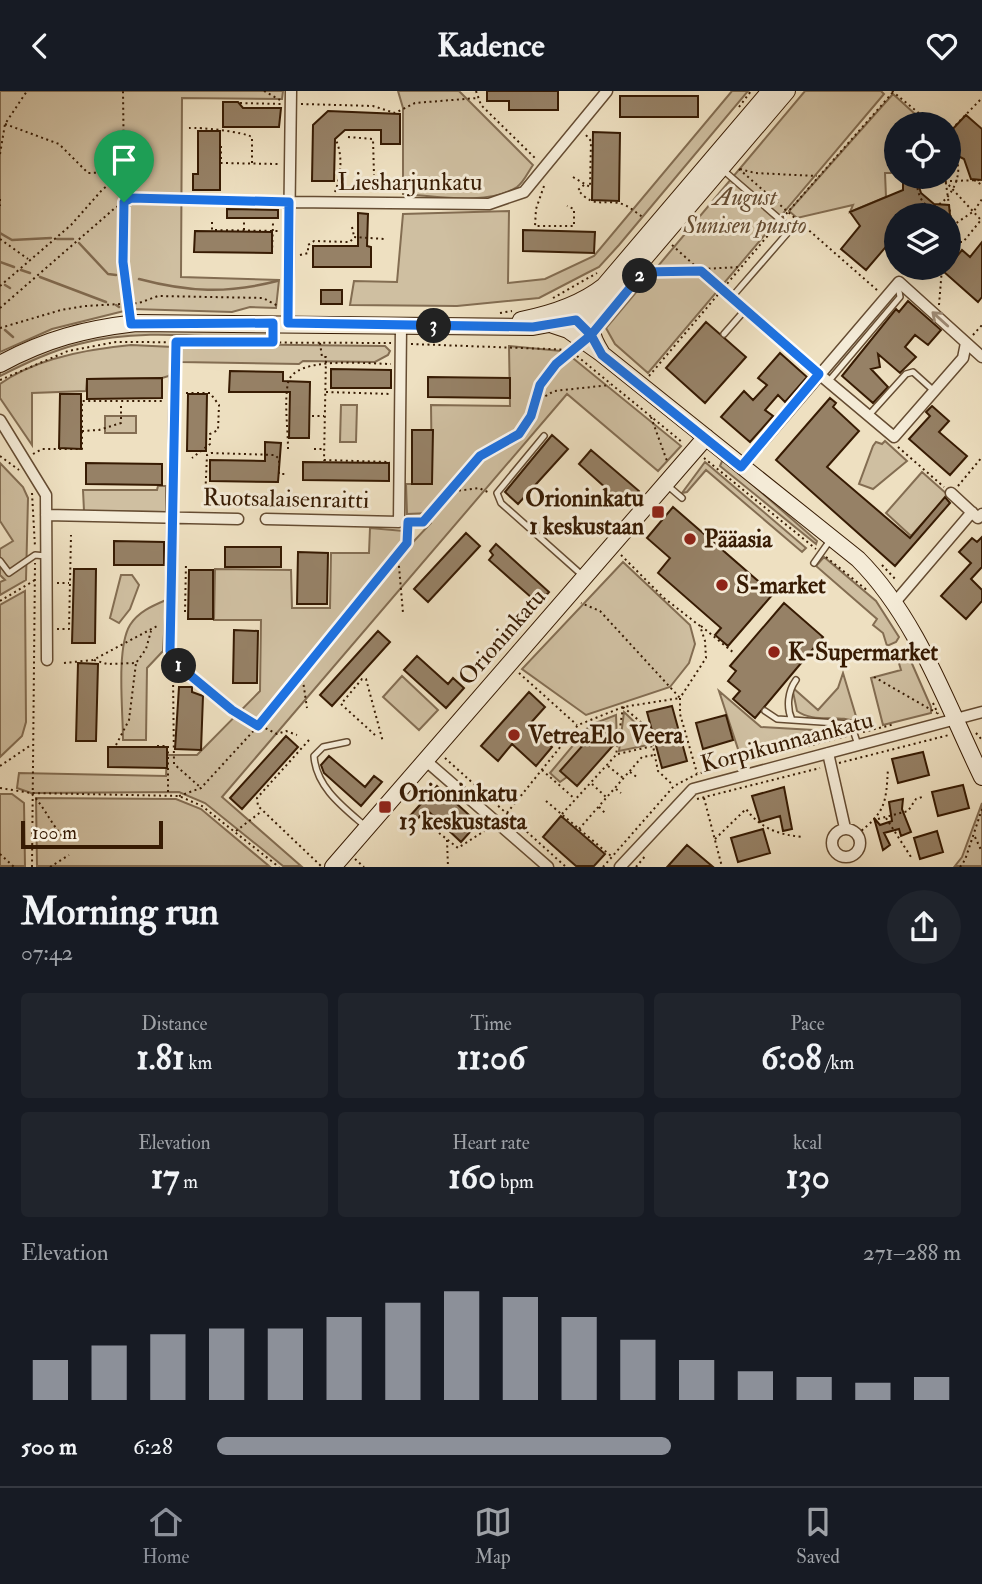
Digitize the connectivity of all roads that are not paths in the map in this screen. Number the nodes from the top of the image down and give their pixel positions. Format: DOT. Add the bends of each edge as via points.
graph roads {
  1 [pos="291,91"];
  2 [pos="607,91"];
  3 [pos="770,91"];
  4 [pos="787,91"];
  5 [pos="716,164"];
  6 [pos="289,202"];
  7 [pos="898,283"];
  8 [pos="745,310"];
  9 [pos="486,321"];
  10 [pos="281,323"];
  11 [pos="401,326"];
  12 [pos="572,326"];
  13 [pos="724,334"];
  14 [pos="966,343"];
  15 [pos="982,357"];
  16 [pos="0,364"];
  17 [pos="175,375"];
  18 [pos="824,378"];
  19 [pos="934,391"];
  20 [pos="869,416"];
  21 [pos="0,419"];
  22 [pos="544,436"];
  23 [pos="706,437"];
  24 [pos="741,467"];
  25 [pos="665,484"];
  26 [pos="951,493"];
  27 [pos="682,498"];
  28 [pos="977,513"];
  29 [pos="46,515"];
  30 [pos="172,518"];
  31 [pos="238,519"];
  32 [pos="266,519"];
  33 [pos="831,539"];
  34 [pos="41,556"];
  35 [pos="0,561"];
  36 [pos="814,563"];
  37 [pos="584,577"];
  38 [pos="896,601"];
  39 [pos="47,660"];
  40 [pos="796,680"];
  41 [pos="232,710"];
  42 [pos="765,711"];
  43 [pos="982,712"];
  44 [pos="944,718"];
  45 [pos="792,719"];
  46 [pos="347,742"];
  47 [pos="858,745"];
  48 [pos="828,753"];
  49 [pos="430,754"];
  50 [pos="982,777"];
  51 [pos="367,828"];
  52 [pos="845,828"];
  53 [pos="333,866"];
  54 [pos="548,866"];
  55 [pos="620,866"];
  1 -- 6 [label="street"];
  2 -- 6 [label="street, Liesharjunkatu" via="524,192 505,200 466,205"];
  3 -- 5 [label="main road"];
  4 -- 5 [label="main road"];
  5 -- 8 [label="lane" via="791,229 731,298"];
  5 -- 12 [label="main road"];
  6 -- 10 [label="street"];
  14 -- 7 [label="street, one-way"];
  7 -- 18 [label="street"];
  7 -- 18 [label="lane" via="900,297"];
  8 -- 13 [label="lane"];
  8 -- 18 [label="lane"];
  9 -- 11 [label="main road"];
  9 -- 12 [label="main road"];
  9 -- 12 [label="main road"];
  10 -- 11 [label="main road"];
  10 -- 16 [label="main road" via="131,324 83,330"];
  11 -- 32 [label="street, Ruotsalaisenraitti" via="403,522"];
  12 -- 23 [label="main road"];
  14 -- 15 [label="street"];
  14 -- 19 [label="street" via="963,358"];
  17 -- 30 [label="street"];
  18 -- 20 [label="street"];
  18 -- 24 [label="street"];
  19 -- 20 [label="lane" via="913,372 906,374"];
  19 -- 20 [label="street" via="894,437"];
  21 -- 29 [label="street" via="20,460 46,495"];
  22 -- 37 [label="lane" via="498,489 501,503"];
  23 -- 24 [label="main road"];
  23 -- 25 [label="main road, Orioninkatu"];
  24 -- 33 [label="main road"];
  25 -- 27 [label="lane"];
  25 -- 37 [label="main road, Orioninkatu"];
  26 -- 28 [label="street"];
  28 -- 38 [label="street"];
  29 -- 30 [label="street, Ruotsalaisenraitti"];
  29 -- 34 [label="street"];
  30 -- 31 [label="street, Ruotsalaisenraitti"];
  30 -- 41 [label="street" via="173,661"];
  33 -- 36 [label="lane"];
  33 -- 38 [label="main road" via="858,559"];
  34 -- 35 [label="lane" via="9,573"];
  34 -- 39 [label="street"];
  37 -- 49 [label="main road, Orioninkatu"];
  38 -- 44 [label="main road"];
  40 -- 45 [label="lane" via="789,693"];
  42 -- 45 [label="lane" via="777,719"];
  43 -- 44 [label="street, Korpikunnaankatu"];
  44 -- 47 [label="street, Korpikunnaankatu"];
  44 -- 50 [label="main road"];
  45 -- 47 [label="lane" via="852,724"];
  46 -- 51 [label="lane" via="323,747 314,756 315,767 321,783"];
  47 -- 48 [label="street, Korpikunnaankatu"];
  48 -- 52 [label="street"];
  48 -- 55 [label="street, Korpikunnaankatu" via="693,789"];
  49 -- 51 [label="main road, Orioninkatu"];
  49 -- 54 [label="street"];
  51 -- 53 [label="main road, Orioninkatu"];
  52 -- 52 [label="street" via="832,839 832,848 847,857 858,851 860,844 858,834"];
}
